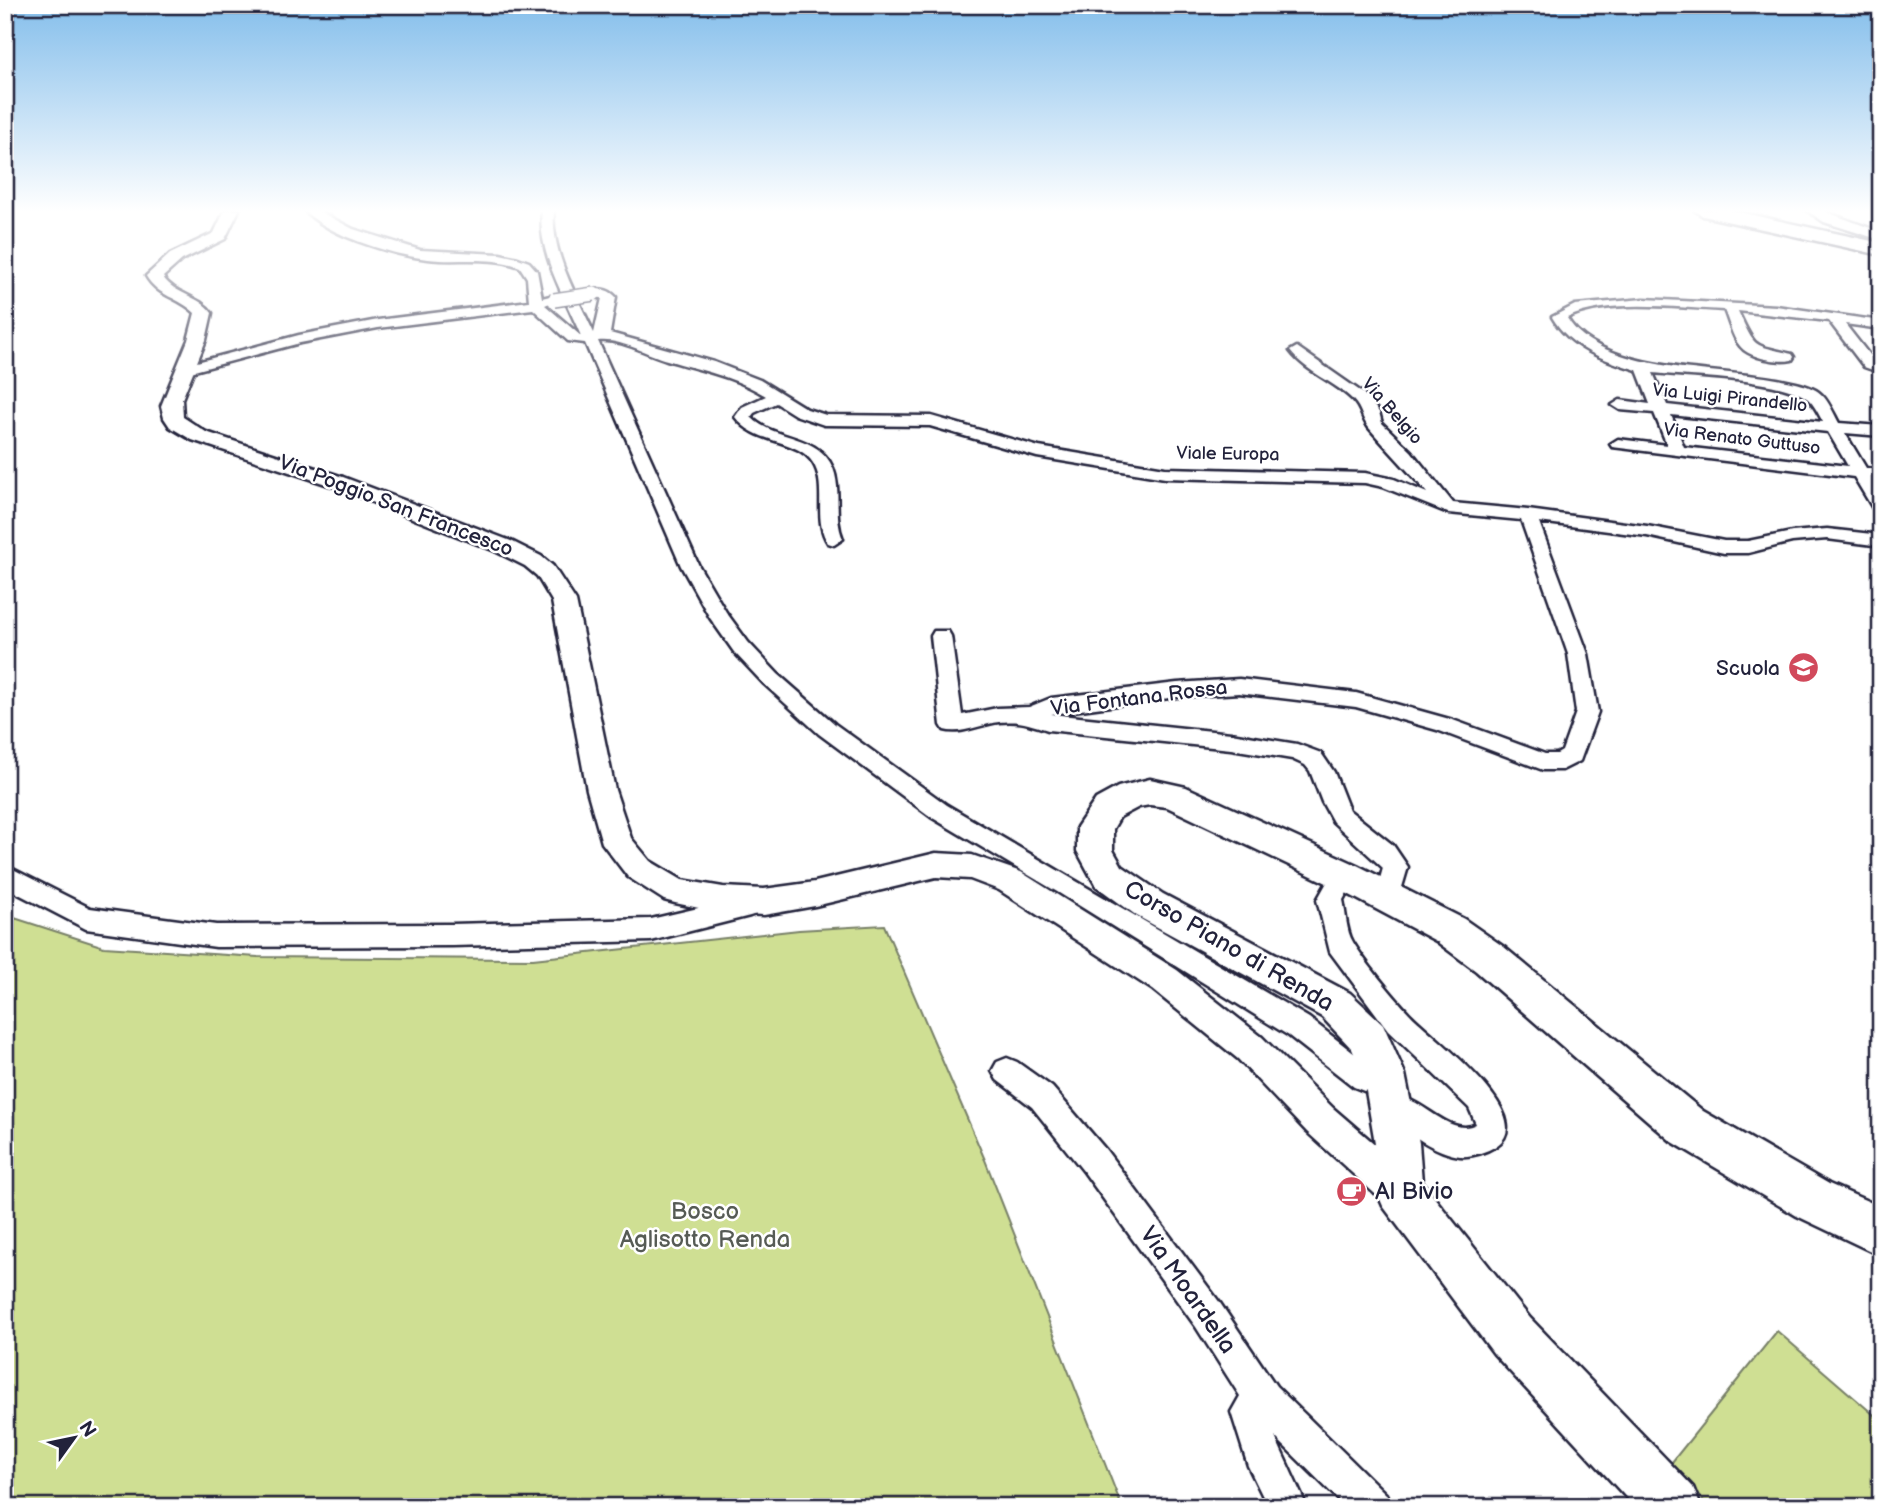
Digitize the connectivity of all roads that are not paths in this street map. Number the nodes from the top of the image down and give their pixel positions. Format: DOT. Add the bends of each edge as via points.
graph roads {
  1 [pos="156,281"];
  2 [pos="533,281"];
  3 [pos="565,281"];
  4 [pos="536,304"];
  5 [pos="1730,307"];
  6 [pos="1833,317"];
  7 [pos="1881,324"];
  8 [pos="596,338"];
  9 [pos="1297,351"];
  10 [pos="1787,356"];
  11 [pos="1643,367"];
  12 [pos="1881,369"];
  13 [pos="183,370"];
  14 [pos="779,396"];
  15 [pos="1816,397"];
  16 [pos="1620,405"];
  17 [pos="1660,409"];
  18 [pos="1834,427"];
  19 [pos="1881,431"];
  20 [pos="1618,444"];
  21 [pos="1678,452"];
  22 [pos="1861,472"];
  23 [pos="1881,475"];
  24 [pos="1448,508"];
  25 [pos="1881,508"];
  26 [pos="1528,515"];
  27 [pos="834,539"];
  28 [pos="1881,541"];
  29 [pos="941,636"];
  30 [pos="1032,714"];
  31 [pos="5,875"];
  32 [pos="1344,875"];
  33 [pos="1388,897"];
  34 [pos="764,902"];
  35 [pos="1007,1072"];
  36 [pos="1364,1078"];
  37 [pos="1410,1114"];
  38 [pos="1399,1190"];
  39 [pos="1881,1232"];
  40 [pos="1263,1399"];
  41 [pos="1287,1507"];
  42 [pos="1373,1507"];
  43 [pos="1673,1507"];
  1 -- 13 [label="street, Via Poggio San Francesco" via="167,292 200,306 204,313"];
  2 -- 4 [label="street"];
  3 -- 8 [label="street"];
  4 -- 8 [label="street, Viale Europa" via="573,338"];
  4 -- 8 [label="street, bridge" via="603,293 609,297"];
  4 -- 13 [label="street" via="365,326"];
  5 -- 6 [label="street"];
  5 -- 10 [label="street" via="1746,345 1761,353"];
  5 -- 11 [label="street" via="1644,303 1573,308 1560,314 1561,321 1595,349"];
  6 -- 7 [label="street"];
  6 -- 12 [label="street" via="1869,364"];
  8 -- 14 [label="street, Viale Europa" via="735,373"];
  8 -- 36 [label="street" via="690,566 717,614 771,680 827,729 939,811 1299,1027"];
  9 -- 24 [label="street, Via Belgio" via="1358,396 1374,424"];
  11 -- 15 [label="street" via="1784,384"];
  11 -- 17 [label="street"];
  13 -- 34 [label="street, Via Poggio San Francesco" via="170,406 173,419 187,431 325,477 491,541 545,571 564,601 600,790 617,843 639,869 675,891"];
  14 -- 24 [label="street, Viale Europa" via="801,412 824,420 931,421 1037,452 1165,473 1365,478"];
  14 -- 27 [label="street" via="748,410 743,417 769,438 800,446 821,462"];
  15 -- 18 [label="street"];
  16 -- 17 [label="street, Via Luigi Pirandello"];
  17 -- 18 [label="street, Via Luigi Pirandello"];
  17 -- 21 [label="street"];
  18 -- 19 [label="street, Via Luigi Pirandello"];
  18 -- 22 [label="street"];
  20 -- 21 [label="street, Via Renato Guttuso"];
  21 -- 22 [label="street, Via Renato Guttuso"];
  22 -- 23 [label="street, Via Renato Guttuso"];
  22 -- 25 [label="street"];
  24 -- 26 [label="street, Viale Europa"];
  26 -- 28 [label="street, Viale Europa" via="1724,547 1827,534"];
  26 -- 30 [label="street, Via Fontana Rossa" via="1578,654 1587,712 1573,755 1562,762 1543,762 1445,725 1356,700 1240,686 1051,705"];
  29 -- 30 [label="street, Via Fontana Rossa" via="952,724"];
  30 -- 33 [label="street" via="1048,722 1307,754 1321,768 1341,816 1390,856 1396,867"];
  31 -- 34 [label="street" via="86,918 216,936 651,930"];
  32 -- 33 [label="main road, Corso Piano di Renda"];
  32 -- 37 [label="street" via="1330,900 1339,944 1398,1021 1479,1098 1491,1115 1492,1131 1467,1144 1447,1138"];
  32 -- 38 [label="main road, Corso Piano di Renda" via="1174,796 1150,792 1130,796 1108,808 1095,827 1095,851 1109,876 1150,905 1336,1005 1368,1037 1384,1074 1398,1143"];
  33 -- 39 [label="main road, Corso Piano di Renda" via="1450,930 1490,959 1687,1126 1813,1200"];
  34 -- 38 [label="street, Via Poggio San Francesco" via="936,865 972,867 1001,877 1176,989 1250,1048 1320,1120"];
  35 -- 40 [label="street, Via Moardella" via="1042,1097 1095,1161 1208,1315"];
  38 -- 43 [label="main road" via="1512,1336"];
  40 -- 41 [label="street" via="1249,1412"];
  40 -- 42 [label="street, Via Moardella"];
}
